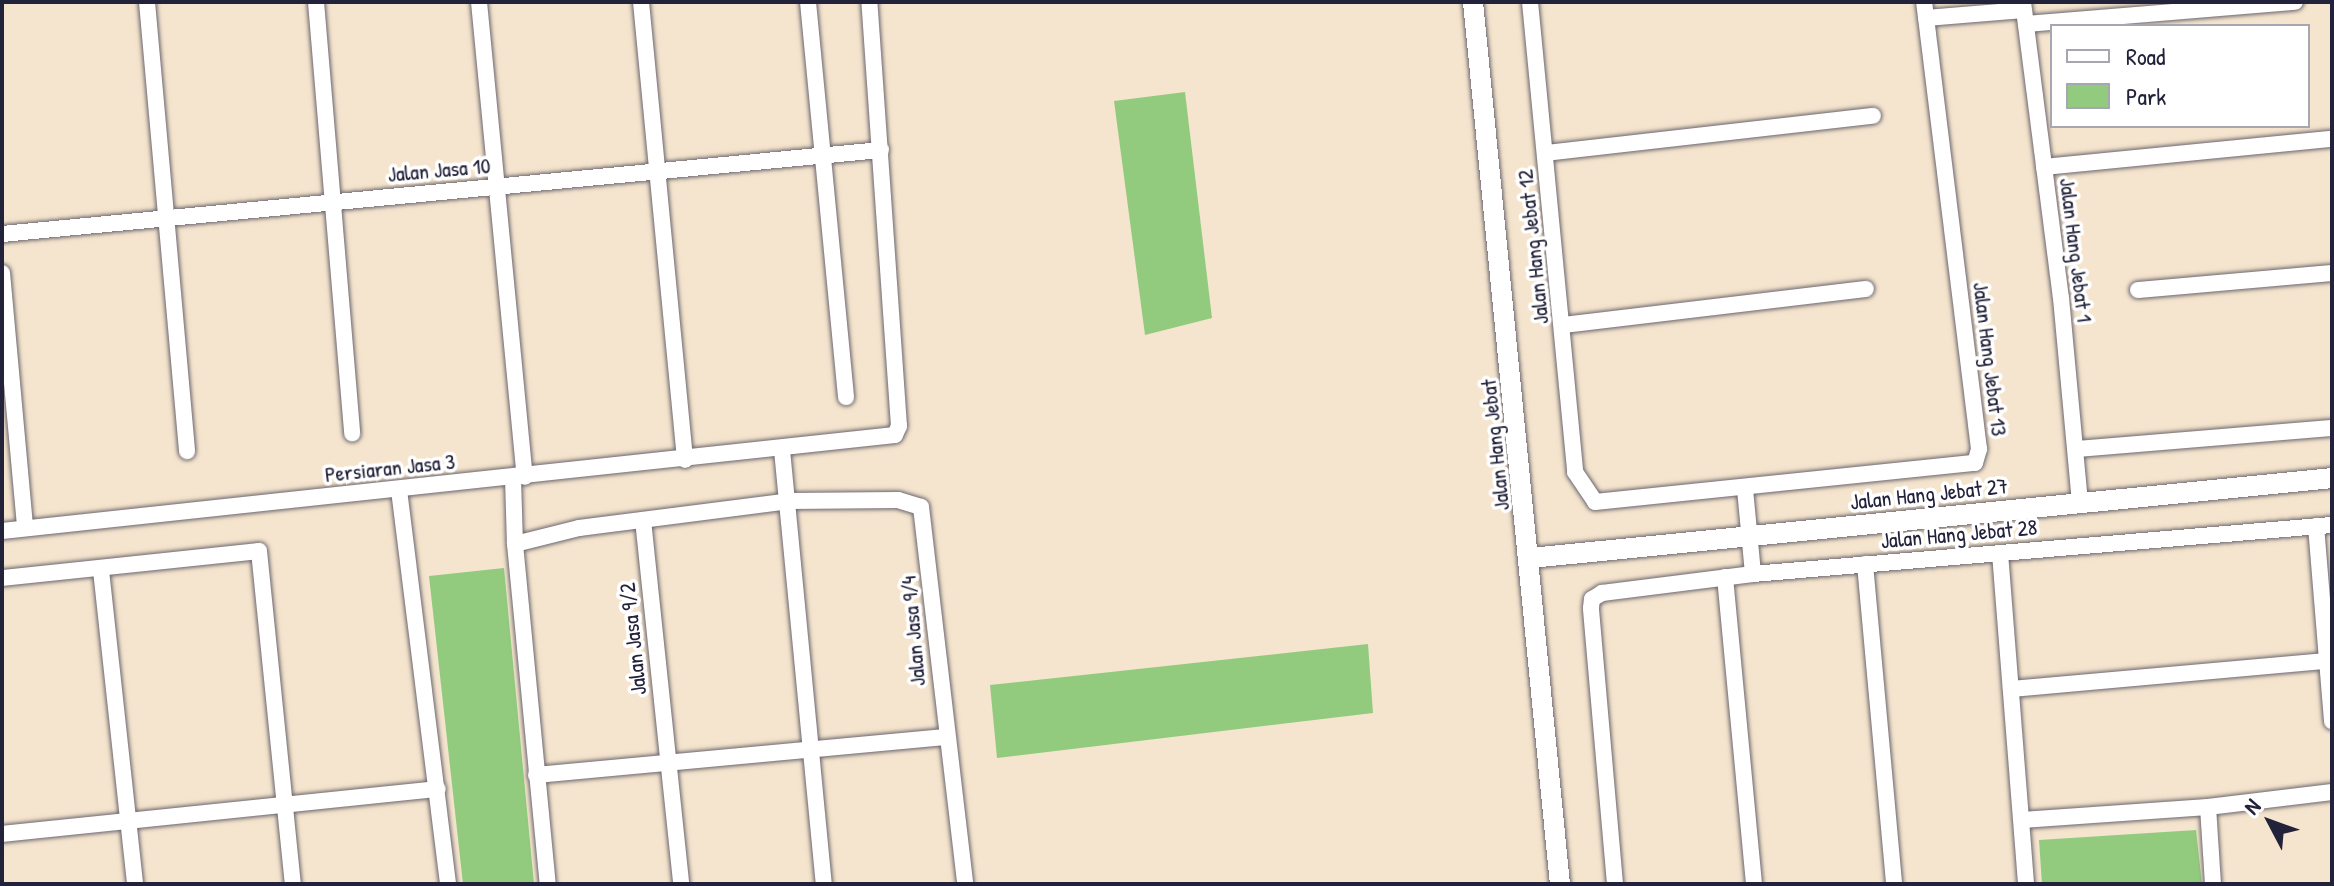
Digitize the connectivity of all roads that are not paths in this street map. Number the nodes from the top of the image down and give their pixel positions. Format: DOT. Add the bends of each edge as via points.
graph roads {
  1 [pos="147,2"];
  2 [pos="316,2"];
  3 [pos="479,2"];
  4 [pos="641,2"];
  5 [pos="808,2"];
  6 [pos="869,2"];
  7 [pos="1473,2"];
  8 [pos="1530,2"];
  9 [pos="2295,2"];
  10 [pos="1925,10"];
  11 [pos="2025,12"];
  12 [pos="1873,116"];
  13 [pos="2332,139"];
  14 [pos="881,150"];
  15 [pos="1546,153"];
  16 [pos="823,157"];
  17 [pos="2044,167"];
  18 [pos="657,171"];
  19 [pos="498,187"];
  20 [pos="333,202"];
  21 [pos="166,218"];
  22 [pos="2,234"];
  23 [pos="2,273"];
  24 [pos="2332,273"];
  25 [pos="1866,289"];
  26 [pos="2138,290"];
  27 [pos="1563,325"];
  28 [pos="846,397"];
  29 [pos="2332,428"];
  30 [pos="352,433"];
  31 [pos="2076,449"];
  32 [pos="782,450"];
  33 [pos="187,451"];
  34 [pos="685,460"];
  35 [pos="519,477"];
  36 [pos="2332,478"];
  37 [pos="1581,488"];
  38 [pos="1745,489"];
  39 [pos="399,490"];
  40 [pos="789,501"];
  41 [pos="2080,503"];
  42 [pos="643,520"];
  43 [pos="2324,525"];
  44 [pos="25,528"];
  45 [pos="2,531"];
  46 [pos="1750,536"];
  47 [pos="515,544"];
  48 [pos="2000,553"];
  49 [pos="1531,558"];
  50 [pos="1865,564"];
  51 [pos="101,570"];
  52 [pos="1753,574"];
  53 [pos="1725,577"];
  54 [pos="2,578"];
  55 [pos="2327,661"];
  56 [pos="2011,689"];
  57 [pos="2332,721"];
  58 [pos="945,737"];
  59 [pos="812,750"];
  60 [pos="668,764"];
  61 [pos="536,775"];
  62 [pos="438,789"];
  63 [pos="2332,792"];
  64 [pos="285,805"];
  65 [pos="2208,807"];
  66 [pos="2022,820"];
  67 [pos="129,821"];
  68 [pos="2,834"];
  69 [pos="135,884"];
  70 [pos="293,884"];
  71 [pos="448,884"];
  72 [pos="548,884"];
  73 [pos="681,884"];
  74 [pos="824,884"];
  75 [pos="965,884"];
  76 [pos="1560,884"];
  77 [pos="1615,884"];
  78 [pos="1754,884"];
  79 [pos="1894,884"];
  80 [pos="2026,884"];
  81 [pos="2213,884"];
  1 -- 21 [label="street"];
  2 -- 20 [label="street"];
  3 -- 19 [label="street"];
  4 -- 18 [label="street"];
  5 -- 16 [label="street"];
  6 -- 14 [label="street"];
  7 -- 49 [label="street, Jalan Hang Jebat"];
  8 -- 15 [label="street, Jalan Hang Jebat 12"];
  9 -- 11 [label="street"];
  10 -- 11 [label="street"];
  10 -- 38 [label="street, Jalan Hang Jebat 13" via="1979,449 1975,463"];
  11 -- 17 [label="street, Jalan Hang Jebat 1"];
  12 -- 15 [label="street"];
  13 -- 17 [label="street"];
  14 -- 16 [label="street, Jalan Jasa 10"];
  14 -- 32 [label="street, Persiaran Jasa 3" via="895,435"];
  15 -- 27 [label="street, Jalan Hang Jebat 12"];
  16 -- 18 [label="street, Jalan Jasa 10"];
  16 -- 28 [label="street"];
  17 -- 31 [label="street, Jalan Hang Jebat 1"];
  18 -- 19 [label="street, Jalan Jasa 10"];
  18 -- 34 [label="street"];
  19 -- 20 [label="street, Jalan Jasa 10"];
  19 -- 35 [label="street"];
  20 -- 21 [label="street, Jalan Jasa 10"];
  20 -- 30 [label="street"];
  21 -- 22 [label="street, Jalan Jasa 10"];
  21 -- 33 [label="street"];
  23 -- 44 [label="street"];
  24 -- 26 [label="street"];
  25 -- 27 [label="street"];
  27 -- 37 [label="street, Jalan Hang Jebat 12"];
  29 -- 31 [label="street"];
  31 -- 41 [label="street, Jalan Hang Jebat 1"];
  32 -- 34 [label="street, Persiaran Jasa 3"];
  32 -- 40 [label="street"];
  34 -- 35 [label="street, Persiaran Jasa 3"];
  35 -- 39 [label="street, Persiaran Jasa 3"];
  35 -- 47 [label="street"];
  36 -- 41 [label="street, Jalan Hang Jebat 27"];
  37 -- 38 [label="street, Jalan Hang Jebat 13" via="1595,502"];
  38 -- 46 [label="street"];
  39 -- 44 [label="street, Persiaran Jasa 3"];
  39 -- 62 [label="street"];
  40 -- 42 [label="street"];
  40 -- 58 [label="street, Jalan Jasa 9/4" via="898,500 921,507"];
  40 -- 59 [label="street"];
  41 -- 46 [label="street, Jalan Hang Jebat 27"];
  42 -- 47 [label="street"];
  42 -- 60 [label="street, Jalan Jasa 9/2"];
  43 -- 48 [label="street, Jalan Hang Jebat 28"];
  43 -- 55 [label="street"];
  44 -- 45 [label="street, Persiaran Jasa 3"];
  46 -- 49 [label="street, Jalan Hang Jebat 27"];
  46 -- 52 [label="street"];
  47 -- 61 [label="street"];
  48 -- 50 [label="street, Jalan Hang Jebat 28"];
  48 -- 56 [label="street"];
  49 -- 76 [label="street, Jalan Hang Jebat"];
  50 -- 52 [label="street, Jalan Hang Jebat 28"];
  50 -- 79 [label="street"];
  51 -- 54 [label="street"];
  51 -- 64 [label="street" via="259,551"];
  51 -- 67 [label="street"];
  52 -- 53 [label="street, Jalan Hang Jebat 28"];
  53 -- 77 [label="street, Jalan Hang Jebat 28" via="1602,593 1592,599"];
  53 -- 78 [label="street"];
  55 -- 56 [label="street"];
  55 -- 57 [label="street"];
  56 -- 66 [label="street"];
  58 -- 59 [label="street"];
  58 -- 75 [label="street, Jalan Jasa 9/4"];
  59 -- 60 [label="street"];
  59 -- 74 [label="street"];
  60 -- 61 [label="street"];
  60 -- 73 [label="street, Jalan Jasa 9/2"];
  61 -- 72 [label="street"];
  62 -- 64 [label="street"];
  62 -- 71 [label="street"];
  63 -- 65 [label="street"];
  64 -- 67 [label="street"];
  64 -- 70 [label="street"];
  65 -- 66 [label="street"];
  65 -- 81 [label="street"];
  66 -- 80 [label="street"];
  67 -- 68 [label="street"];
  67 -- 69 [label="street"];
}
